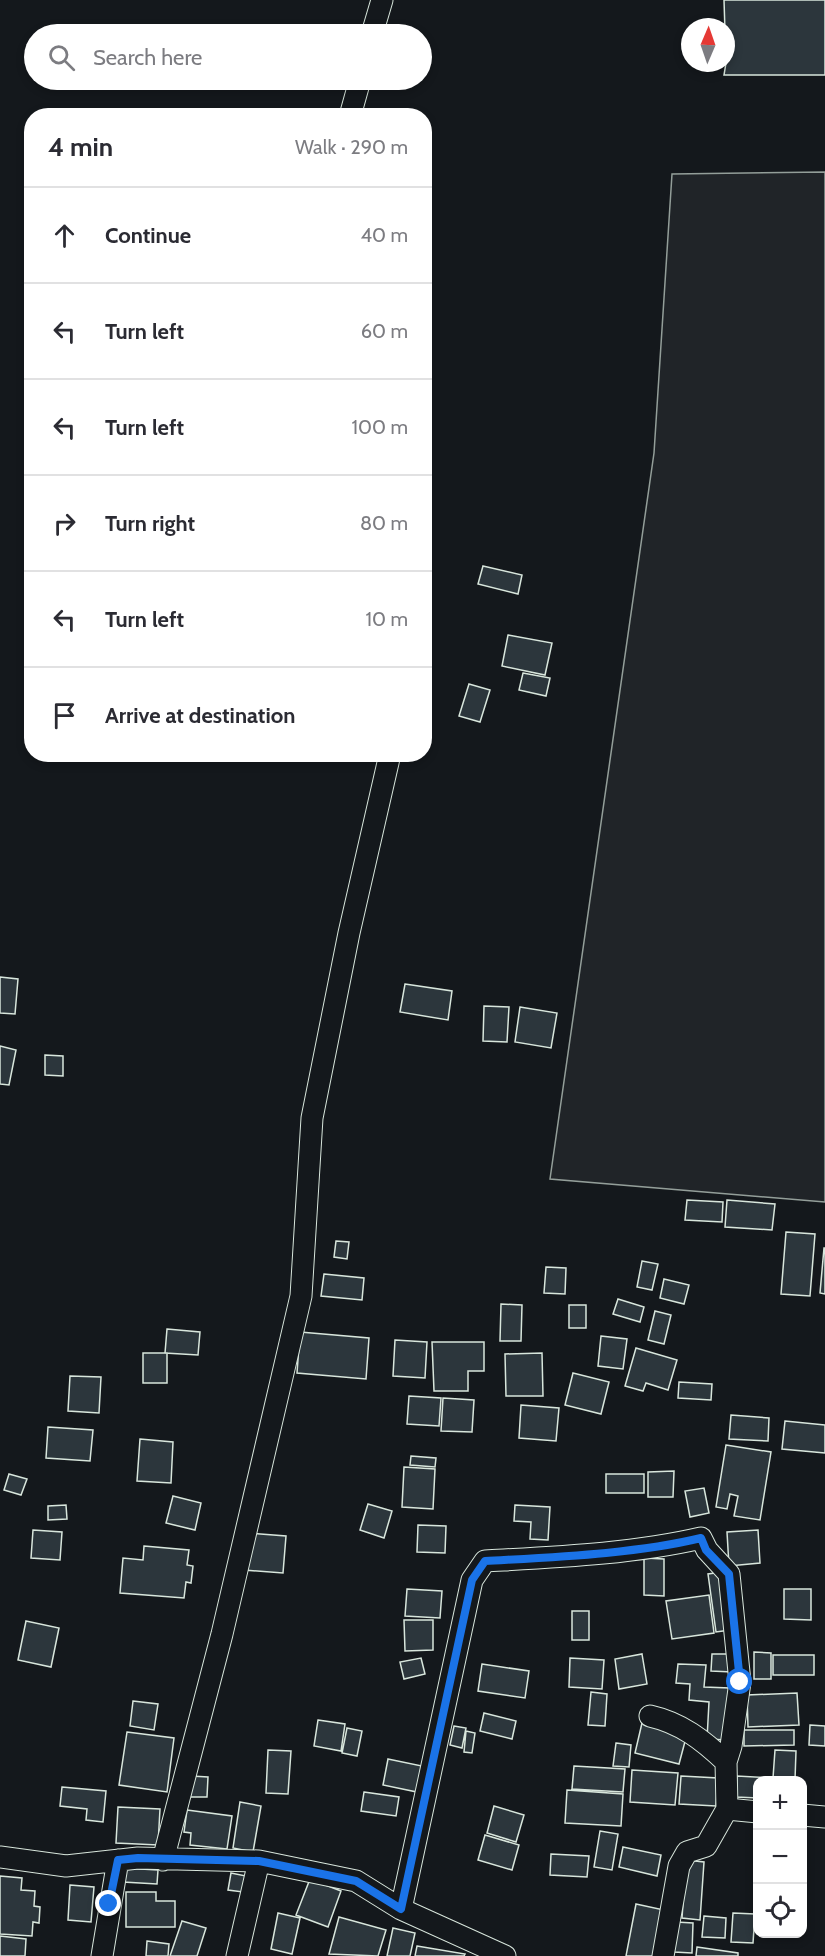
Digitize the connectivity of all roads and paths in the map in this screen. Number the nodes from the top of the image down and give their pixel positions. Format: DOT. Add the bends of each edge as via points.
graph roads {
  1 [pos="381,0"];
  2 [pos="375,24"];
  3 [pos="357,90"];
  4 [pos="352,108"];
  5 [pos="388,762"];
  6 [pos="650,1716"];
  7 [pos="726,1762"];
  8 [pos="727,1809"];
  9 [pos="753,1812"];
  10 [pos="807,1815"];
  11 [pos="825,1817"];
  12 [pos="0,1857"];
  13 [pos="118,1860"];
  14 [pos="164,1860"];
  15 [pos="259,1861"];
  16 [pos="401,1909"];
  17 [pos="102,1956"];
  18 [pos="237,1956"];
  19 [pos="505,1956"];
  20 [pos="663,1956"];
  1 -- 2 [label="street"];
  3 -- 4 [label="street"];
  5 -- 14 [label="street" via="312,1118 302,1296"];
  6 -- 7 [label="street" via="702,1739"];
  7 -- 8 [label="street"];
  7 -- 16 [label="street" via="740,1682 729,1574 706,1550 701,1538 566,1556 485,1561 472,1580"];
  8 -- 9 [label="street"];
  8 -- 20 [label="street" via="706,1846 687,1852 679,1866"];
  10 -- 11 [label="street"];
  12 -- 13 [label="street" via="66,1866"];
  13 -- 14 [label="street"];
  13 -- 17 [label="street"];
  14 -- 15 [label="street"];
  15 -- 16 [label="street" via="356,1881"];
  15 -- 18 [label="street"];
  16 -- 19 [label="street"];
}
